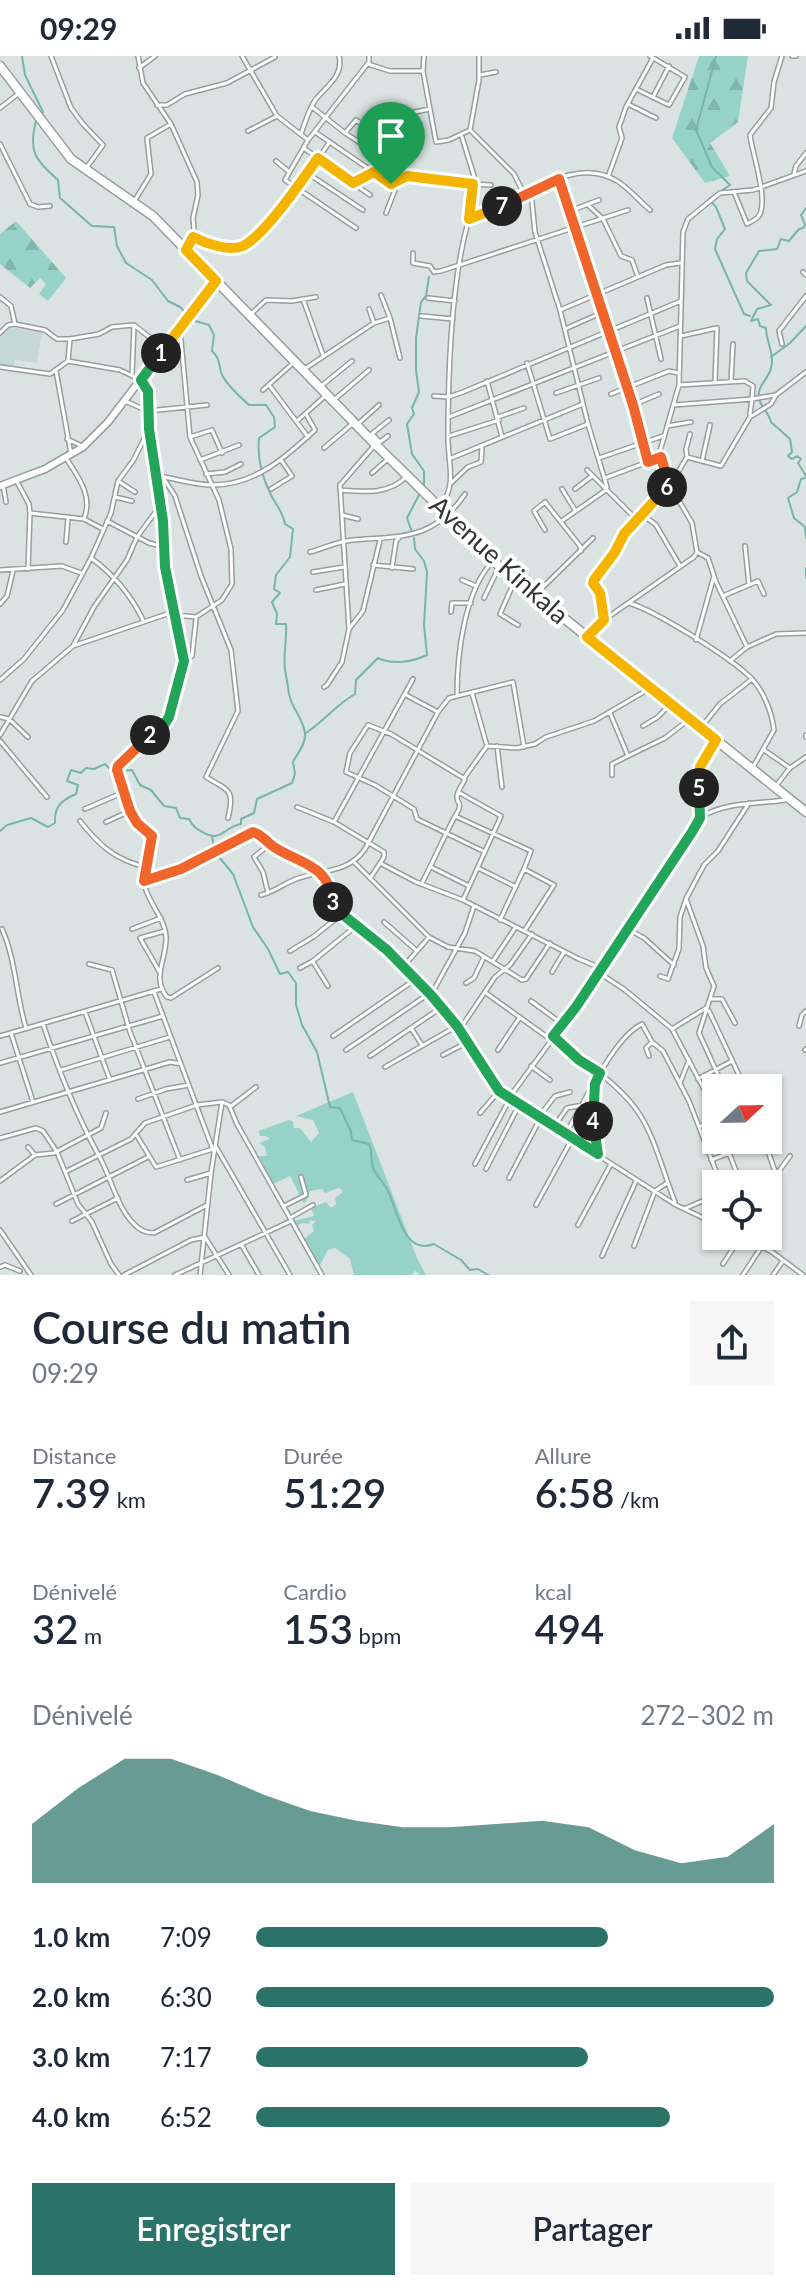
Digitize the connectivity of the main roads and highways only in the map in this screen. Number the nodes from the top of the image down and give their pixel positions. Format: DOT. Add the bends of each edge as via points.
graph roads {
  1 [pos="0,66"];
  2 [pos="216,281"];
  3 [pos="2,486"];
  4 [pos="804,807"];
  1 -- 2 [label="main road, Avenue Kinkala" via="71,159 153,216"];
  2 -- 3 [label="main road" via="83,447"];
  2 -- 4 [label="main road, Avenue Kinkala" via="496,564"];
}
